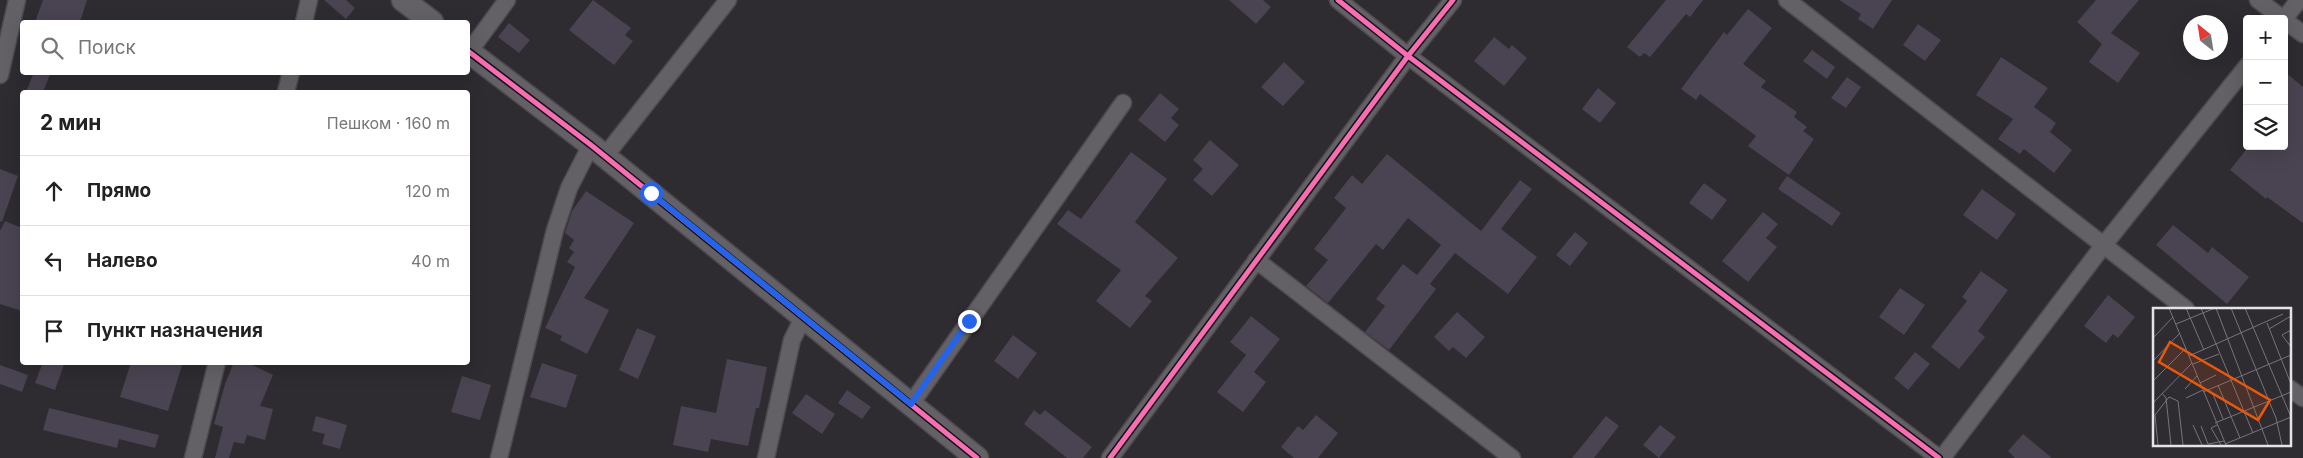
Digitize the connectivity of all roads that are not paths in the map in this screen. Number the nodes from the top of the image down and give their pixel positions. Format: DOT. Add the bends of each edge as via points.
graph roads {
  1 [pos="17,0"];
  2 [pos="309,0"];
  3 [pos="403,0"];
  4 [pos="507,0"];
  5 [pos="728,0"];
  6 [pos="1338,0"];
  7 [pos="1453,0"];
  8 [pos="1787,0"];
  9 [pos="2258,0"];
  10 [pos="2299,0"];
  11 [pos="2279,15"];
  12 [pos="2287,15"];
  13 [pos="304,20"];
  14 [pos="429,20"];
  15 [pos="2288,22"];
  16 [pos="2303,34"];
  17 [pos="470,48"];
  18 [pos="470,53"];
  19 [pos="1408,56"];
  20 [pos="2243,71"];
  21 [pos="0,74"];
  22 [pos="290,75"];
  23 [pos="286,90"];
  24 [pos="1123,103"];
  25 [pos="598,151"];
  26 [pos="2103,246"];
  27 [pos="1256,260"];
  28 [pos="2185,308"];
  29 [pos="804,316"];
  30 [pos="216,365"];
  31 [pos="2290,389"];
  32 [pos="2303,398"];
  33 [pos="911,404"];
  34 [pos="193,458"];
  35 [pos="499,458"];
  36 [pos="766,458"];
  37 [pos="977,458"];
  38 [pos="1110,458"];
  39 [pos="1512,458"];
  40 [pos="1940,458"];
  1 -- 21 [label="street"];
  2 -- 13 [label="street"];
  3 -- 14 [label="street"];
  4 -- 17 [label="street"];
  5 -- 25 [label="street"];
  6 -- 19 [label="street"];
  7 -- 19 [label="street"];
  8 -- 26 [label="street"];
  9 -- 11 [label="street"];
  10 -- 12 [label="street"];
  15 -- 16 [label="street"];
  18 -- 25 [label="street"];
  19 -- 27 [label="street"];
  19 -- 40 [label="street"];
  20 -- 26 [label="street"];
  22 -- 23 [label="street"];
  24 -- 33 [label="street"];
  25 -- 29 [label="street"];
  25 -- 35 [label="street" via="569,188 555,230"];
  26 -- 28 [label="street"];
  26 -- 40 [label="street"];
  27 -- 38 [label="street"];
  27 -- 39 [label="street"];
  29 -- 33 [label="street"];
  29 -- 36 [label="street" via="792,340"];
  30 -- 34 [label="street"];
  31 -- 32 [label="street"];
  33 -- 37 [label="street"];
}
